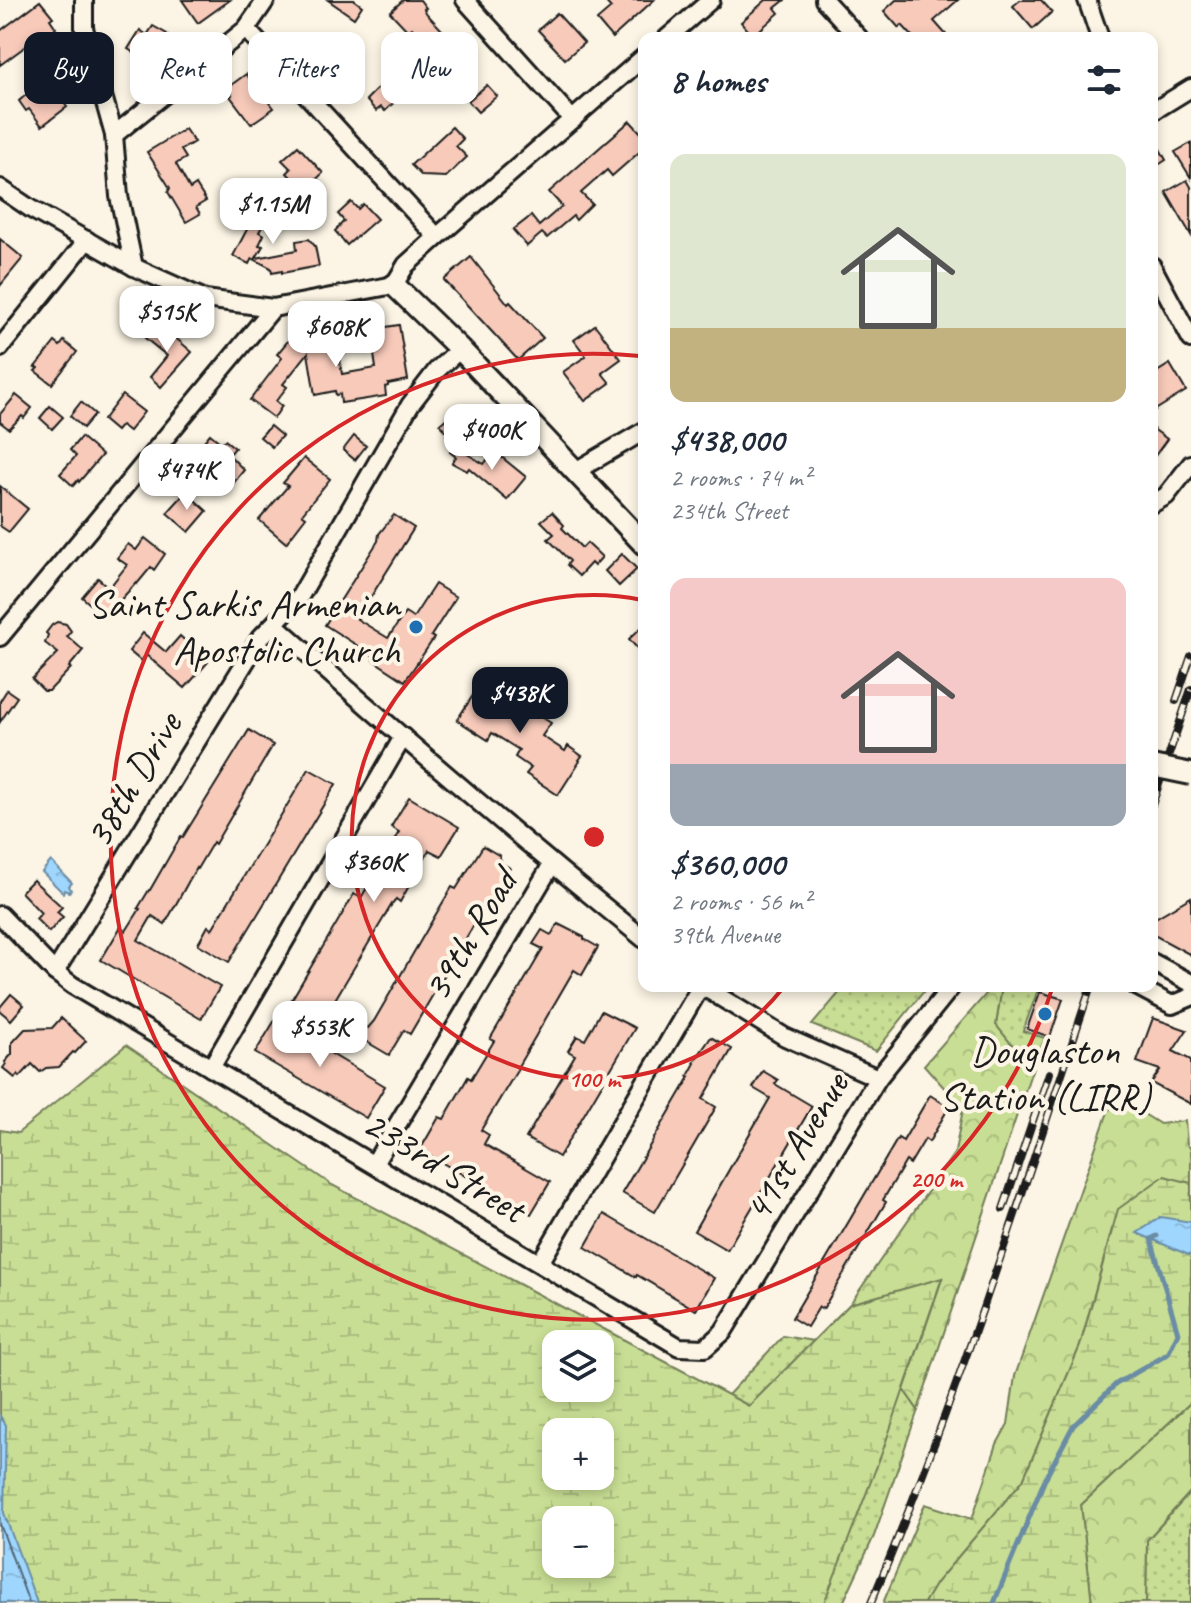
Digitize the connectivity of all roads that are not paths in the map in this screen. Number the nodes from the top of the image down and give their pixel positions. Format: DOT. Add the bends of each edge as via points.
graph roads {
  1 [pos="84,0"];
  2 [pos="266,0"];
  3 [pos="465,0"];
  4 [pos="711,0"];
  5 [pos="824,0"];
  6 [pos="1087,0"];
  7 [pos="246,29"];
  8 [pos="674,32"];
  9 [pos="853,32"];
  10 [pos="1098,32"];
  11 [pos="638,69"];
  12 [pos="1191,88"];
  13 [pos="1158,108"];
  14 [pos="573,120"];
  15 [pos="114,135"];
  16 [pos="0,188"];
  17 [pos="437,237"];
  18 [pos="87,240"];
  19 [pos="134,267"];
  20 [pos="1158,277"];
  21 [pos="394,285"];
  22 [pos="273,308"];
  23 [pos="1191,339"];
  24 [pos="0,348"];
  25 [pos="460,349"];
  26 [pos="638,435"];
  27 [pos="1191,464"];
  28 [pos="574,472"];
  29 [pos="1159,500"];
  30 [pos="638,538"];
  31 [pos="274,624"];
  32 [pos="0,637"];
  33 [pos="403,737"];
  34 [pos="1158,767"];
  35 [pos="1191,774"];
  36 [pos="552,864"];
  37 [pos="0,915"];
  38 [pos="638,934"];
  39 [pos="1158,965"];
  40 [pos="55,972"];
  41 [pos="1191,983"];
  42 [pos="698,992"];
  43 [pos="712,992"];
  44 [pos="947,992"];
  45 [pos="1147,992"];
  46 [pos="1191,997"];
  47 [pos="211,1068"];
  48 [pos="878,1078"];
  49 [pos="374,1164"];
  50 [pos="540,1263"];
  51 [pos="705,1348"];
  1 -- 15 [label="street" via="84,28"];
  2 -- 7 [label="street"];
  3 -- 14 [label="street"];
  4 -- 8 [label="street"];
  5 -- 9 [label="street"];
  6 -- 10 [label="street"];
  7 -- 15 [label="street"];
  7 -- 17 [label="street"];
  11 -- 14 [label="street"];
  12 -- 13 [label="street"];
  14 -- 17 [label="street"];
  15 -- 19 [label="street" via="119,196"];
  16 -- 18 [label="street"];
  17 -- 21 [label="street" via="406,265"];
  18 -- 19 [label="street"];
  18 -- 24 [label="street"];
  19 -- 22 [label="street" via="205,299"];
  20 -- 23 [label="street"];
  21 -- 22 [label="street"];
  21 -- 25 [label="main road"];
  22 -- 32 [label="street"];
  25 -- 28 [label="main road"];
  25 -- 31 [label="street, 38th Drive" via="410,405 299,598"];
  26 -- 28 [label="street"];
  27 -- 29 [label="street"];
  28 -- 30 [label="main road"];
  31 -- 33 [label="street"];
  31 -- 40 [label="street, 38th Drive" via="260,638"];
  33 -- 36 [label="street"];
  33 -- 47 [label="street"];
  34 -- 35 [label="main road, bridge"];
  36 -- 38 [label="street"];
  36 -- 49 [label="street, 39th Road"];
  37 -- 40 [label="street, 233rd Street"];
  39 -- 41 [label="street"];
  40 -- 47 [label="street, 233rd Street"];
  42 -- 50 [label="street"];
  43 -- 48 [label="street" via="785,1037"];
  44 -- 48 [label="street, 41st Avenue"];
  45 -- 46 [label="street" via="1172,1005"];
  47 -- 49 [label="street, 233rd Street"];
  48 -- 51 [label="street, 41st Avenue" via="723,1332"];
  49 -- 50 [label="street, 233rd Street"];
  50 -- 51 [label="street, 233rd Street" via="679,1347"];
}
